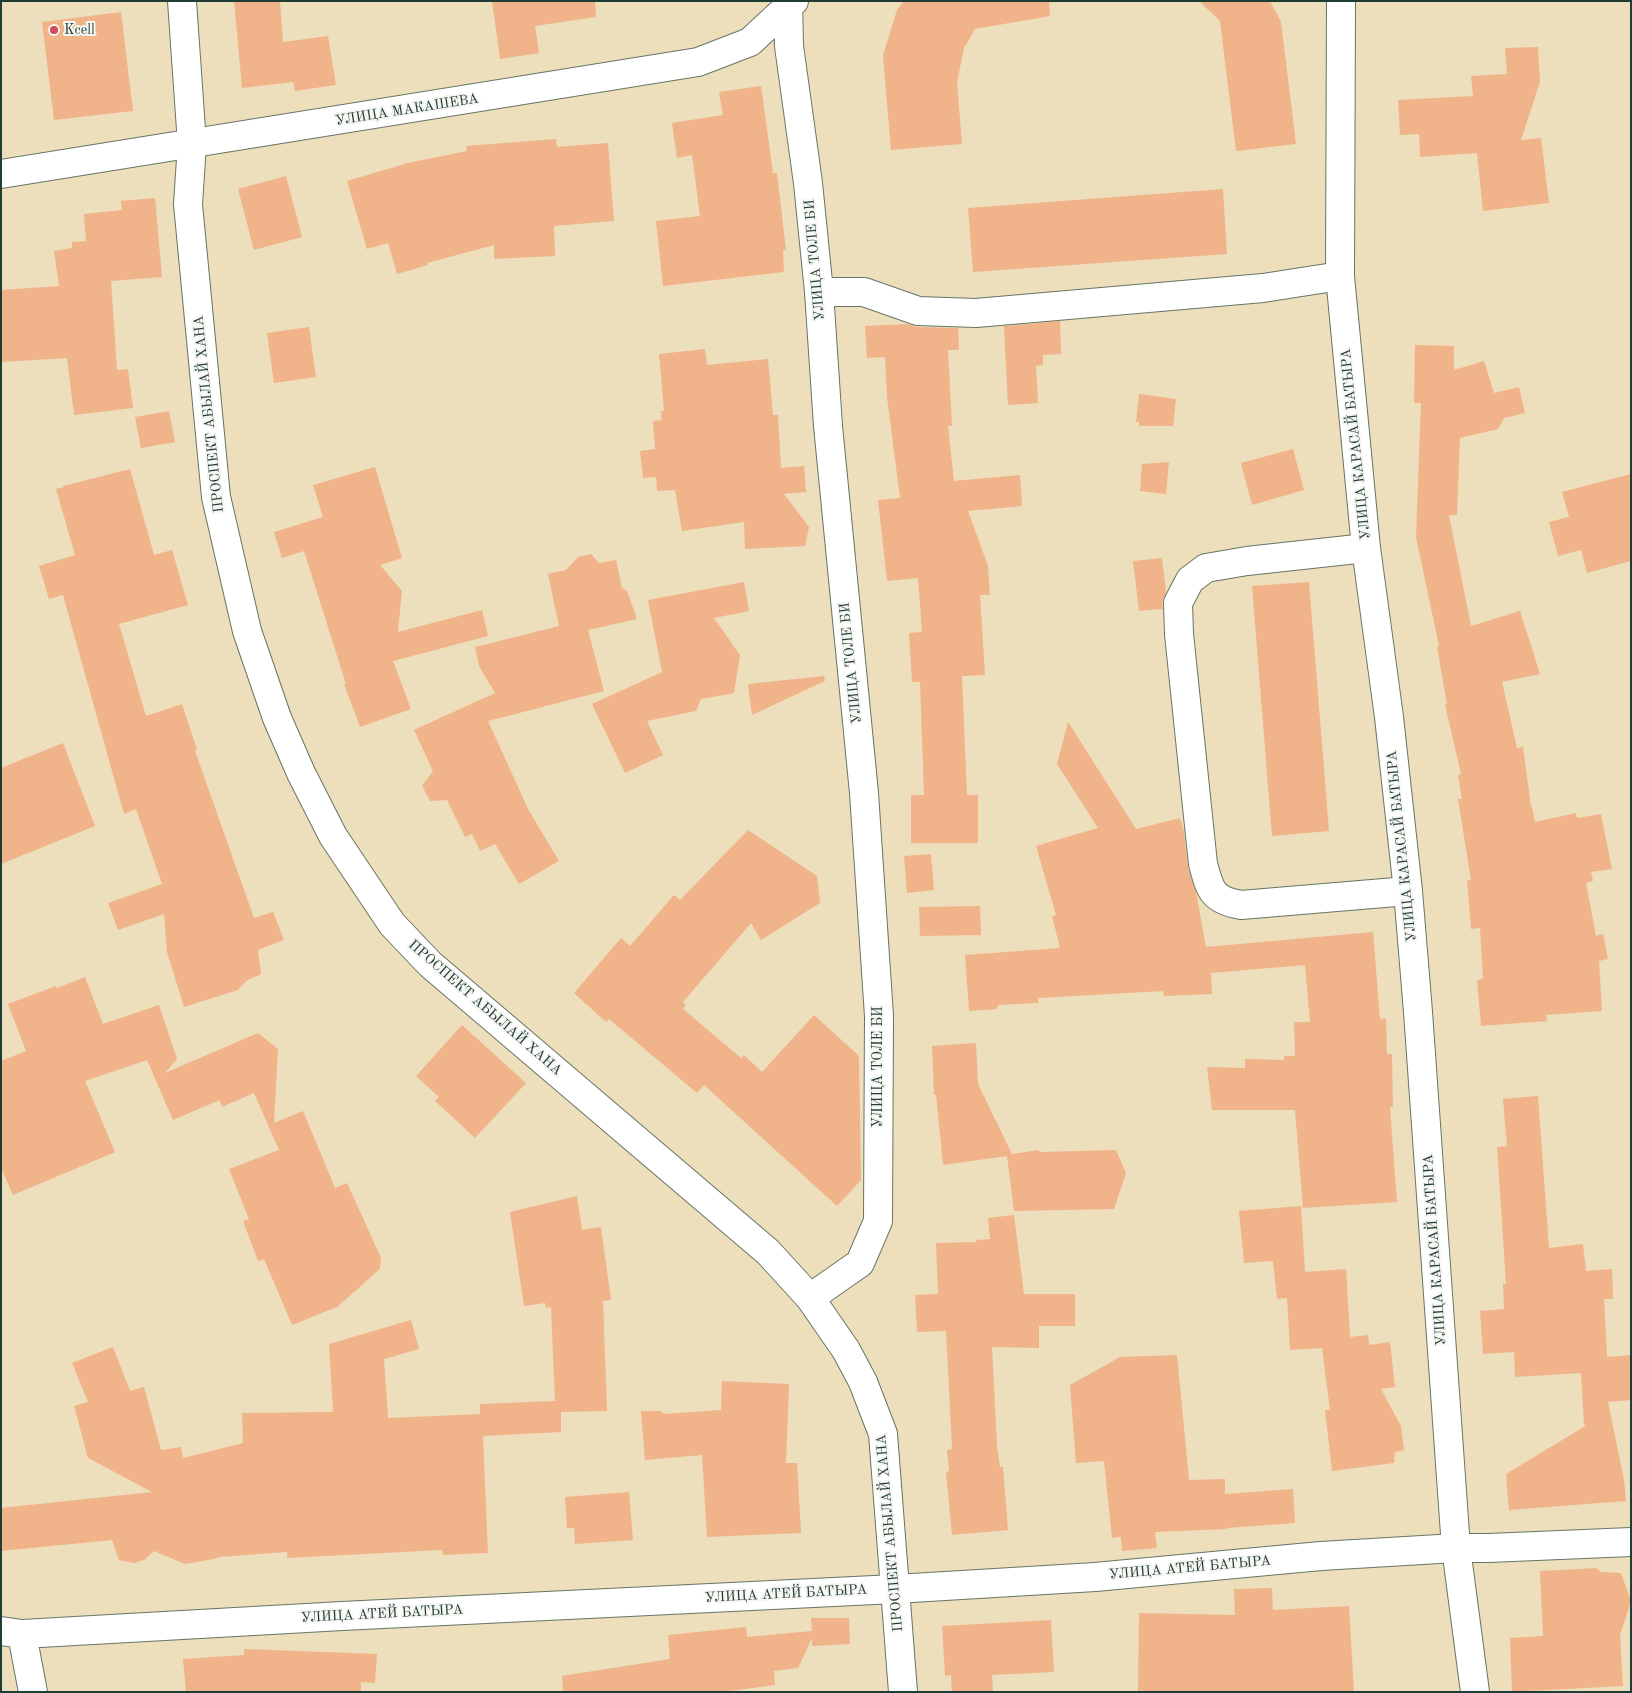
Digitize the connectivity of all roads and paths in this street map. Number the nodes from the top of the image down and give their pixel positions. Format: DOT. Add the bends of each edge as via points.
graph roads {
  1 [pos="182,1"];
  2 [pos="1341,1"];
  3 [pos="790,3"];
  4 [pos="192,144"];
  5 [pos="1,174"];
  6 [pos="1340,276"];
  7 [pos="819,292"];
  8 [pos="1366,548"];
  9 [pos="1408,891"];
  10 [pos="810,1298"];
  11 [pos="1631,1542"];
  12 [pos="1456,1548"];
  13 [pos="895,1589"];
  14 [pos="12,1633"];
  15 [pos="34,1692"];
  16 [pos="903,1692"];
  17 [pos="1475,1692"];
  1 -- 4 [label="street, ПРОСПЕКТ АБЫЛАЙ ХАНА"];
  2 -- 6 [label="street, УЛИЦА КАРАСАЙ БАТЫРА"];
  3 -- 4 [label="street, УЛИЦА МАКАШЕВА" via="750,42 698,62"];
  3 -- 7 [label="street, УЛИЦА ТОЛЕ БИ" via="789,46"];
  4 -- 5 [label="street, УЛИЦА МАКАШЕВА"];
  4 -- 10 [label="street, ПРОСПЕКТ АБЫЛАЙ ХАНА" via="188,204 216,497 247,631 277,718 333,836 392,924 430,964 768,1252"];
  6 -- 7 [label="street" via="1263,288 976,313 918,311 864,292"];
  6 -- 8 [label="street, УЛИЦА КАРАСАЙ БАТЫРА"];
  7 -- 10 [label="street, УЛИЦА ТОЛЕ БИ" via="828,426 864,793 879,1016 878,1221 860,1263"];
  8 -- 9 [label="street, УЛИЦА КАРАСАЙ БАТЫРА"];
  8 -- 9 [label="street" via="1206,568 1190,580 1178,602 1203,864 1210,888 1216,896 1241,905"];
  9 -- 12 [label="street, УЛИЦА КАРАСАЙ БАТЫРА"];
  10 -- 13 [label="street, ПРОСПЕКТ АБЫЛАЙ ХАНА" via="855,1366 883,1434"];
  11 -- 12 [label="street, УЛИЦА АТЕЙ БАТЫРА"];
  12 -- 13 [label="street, УЛИЦА АТЕЙ БАТЫРА" via="1321,1556 1095,1577"];
  12 -- 17 [label="street, УЛИЦА КАРАСАЙ БАТЫРА"];
  13 -- 14 [label="street, УЛИЦА АТЕЙ БАТЫРА"];
  13 -- 16 [label="street, ПРОСПЕКТ АБЫЛАЙ ХАНА"];
  14 -- 15 [label="street"];
}
